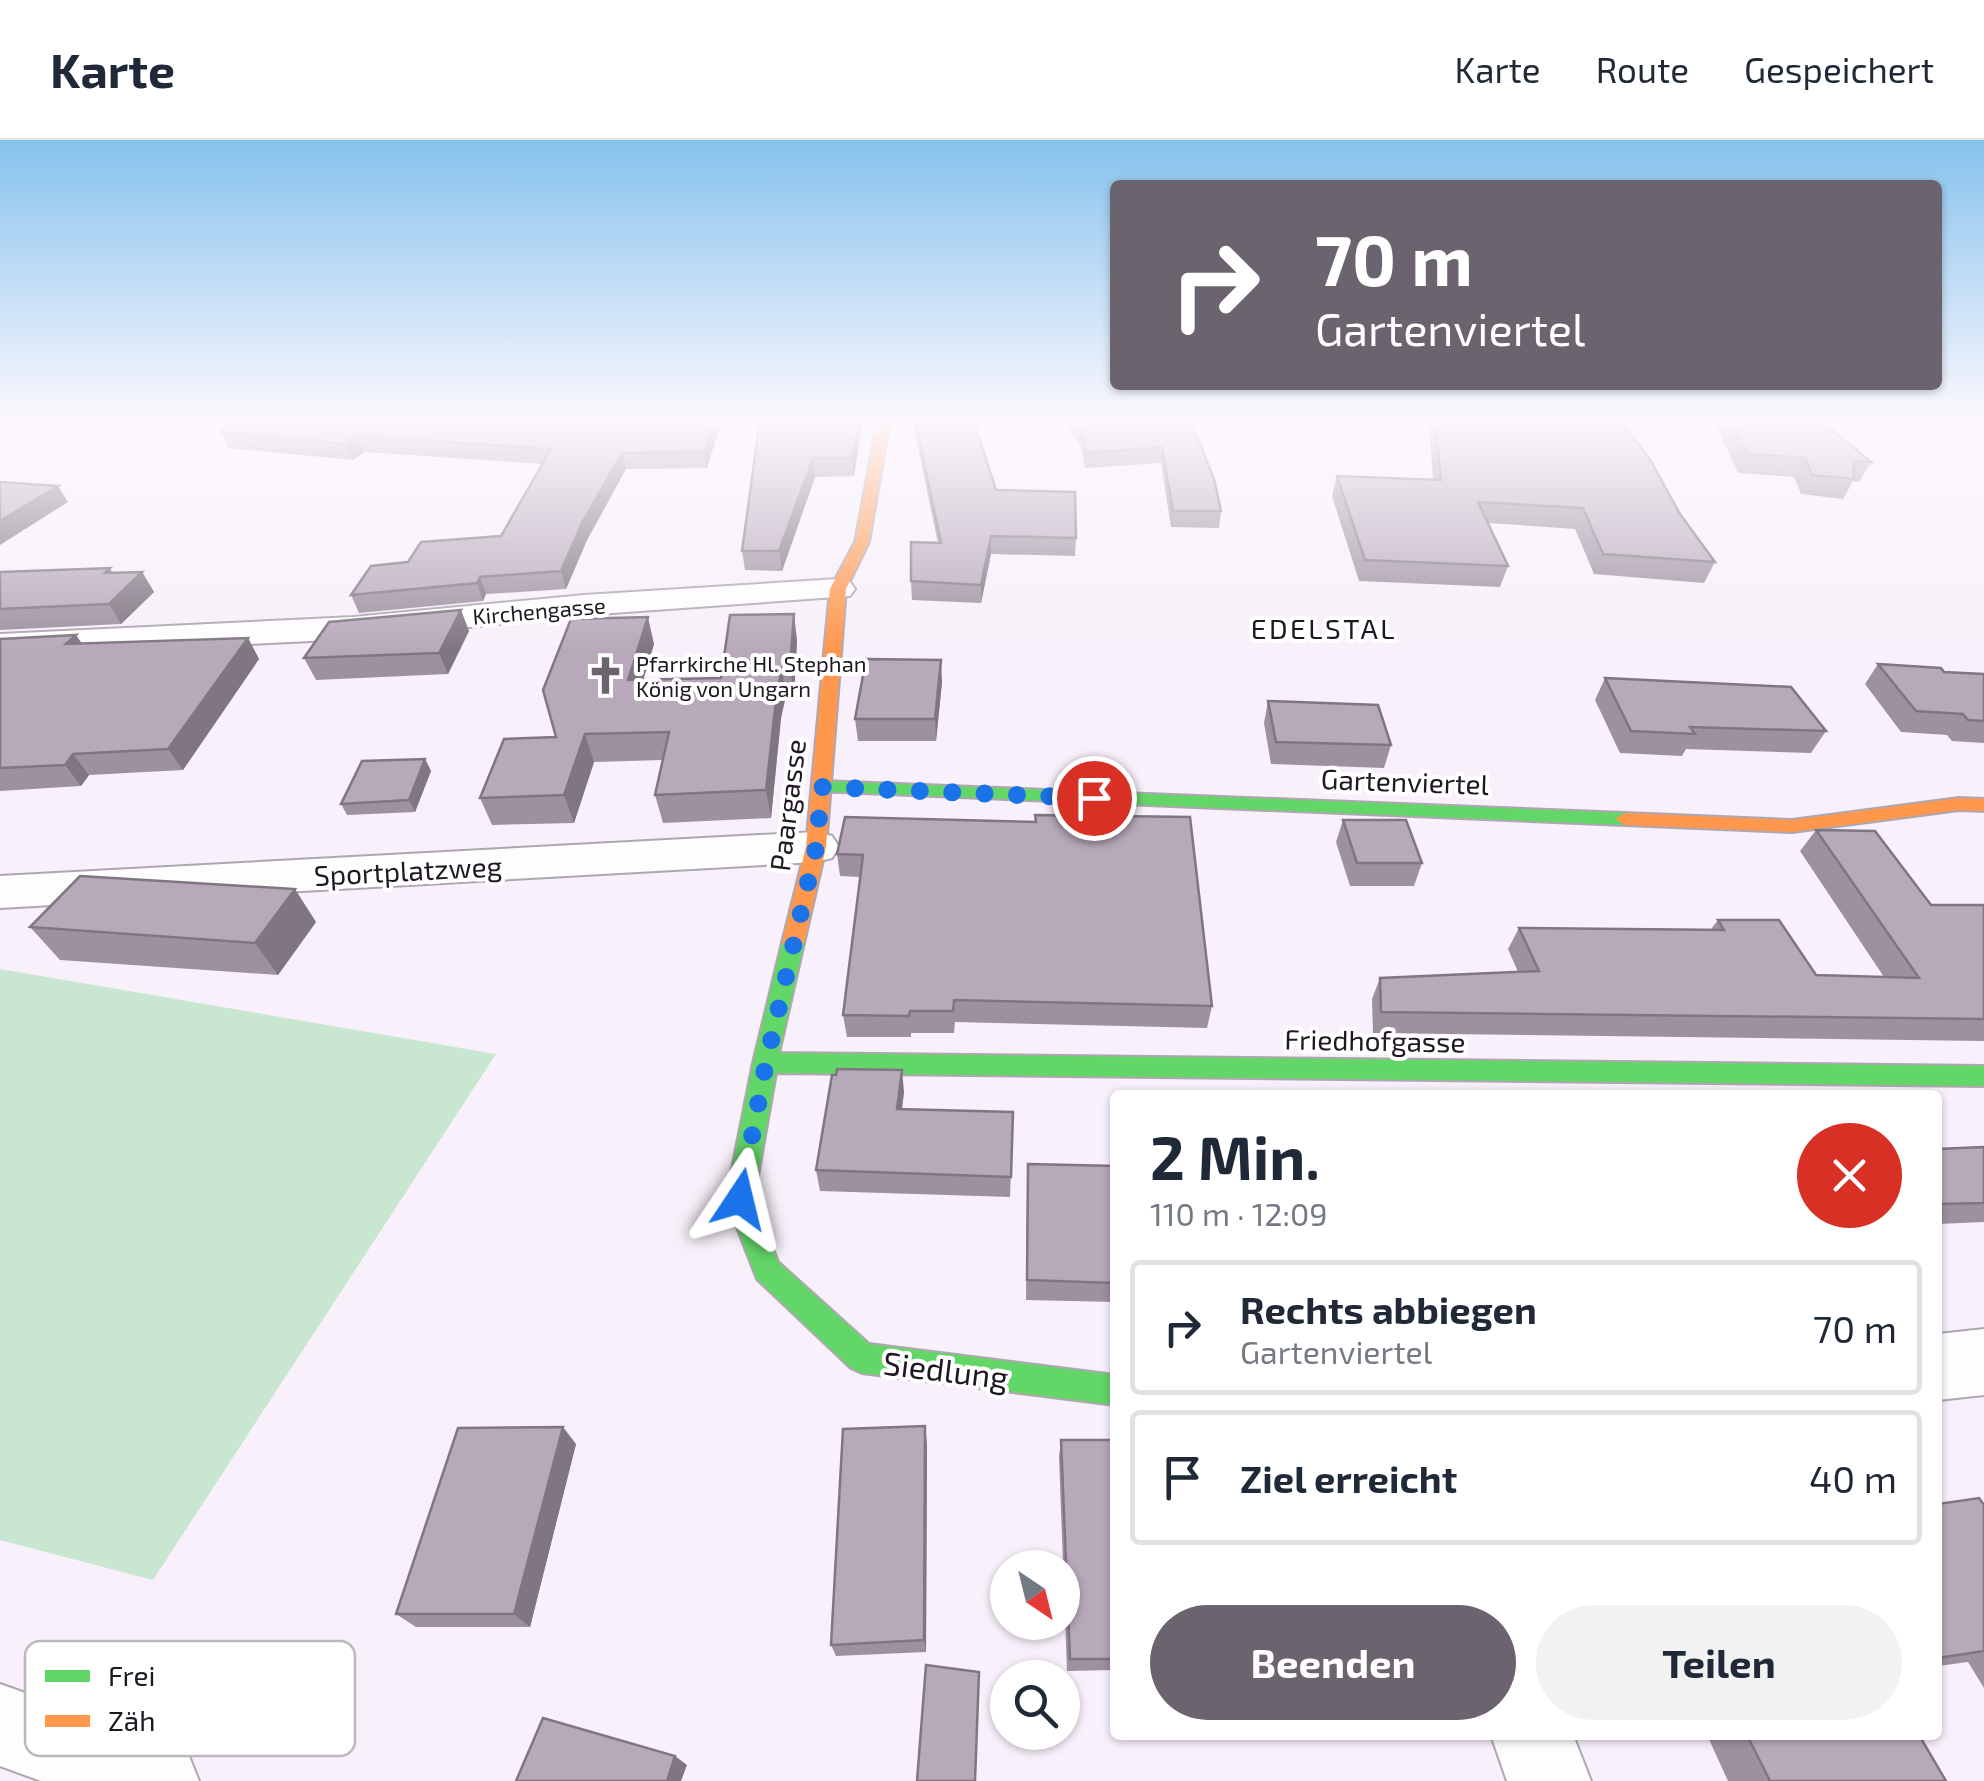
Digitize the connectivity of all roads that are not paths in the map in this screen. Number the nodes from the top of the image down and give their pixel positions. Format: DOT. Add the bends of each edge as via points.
graph roads {
  1 [pos="870,496"];
  2 [pos="838,589"];
  3 [pos="0,645"];
  4 [pos="822,787"];
  5 [pos="1984,805"];
  6 [pos="816,848"];
  7 [pos="0,892"];
  8 [pos="766,1063"];
  9 [pos="1984,1076"];
  10 [pos="740,1199"];
  11 [pos="1984,1362"];
  12 [pos="1942,1367"];
  13 [pos="1110,1389"];
  14 [pos="0,1725"];
  15 [pos="25,1734"];
  16 [pos="1534,1740"];
  17 [pos="87,1756"];
  18 [pos="157,1781"];
  19 [pos="1548,1781"];
  1 -- 2 [label="street, Paargasse" via="862,542"];
  2 -- 3 [label="street, Kirchengasse" via="354,628"];
  2 -- 4 [label="street, Paargasse"];
  4 -- 5 [label="street, Gartenviertel" via="1792,826"];
  4 -- 6 [label="street, Paargasse"];
  6 -- 7 [label="street, Sportplatzweg"];
  6 -- 8 [label="street, Paargasse"];
  8 -- 9 [label="street, Friedhofgasse"];
  8 -- 10 [label="street, Paargasse"];
  10 -- 13 [label="street, Siedlung" via="766,1270 862,1358"];
  11 -- 12 [label="street"];
  14 -- 15 [label="street"];
  16 -- 19 [label="street"];
  17 -- 18 [label="street"];
}
